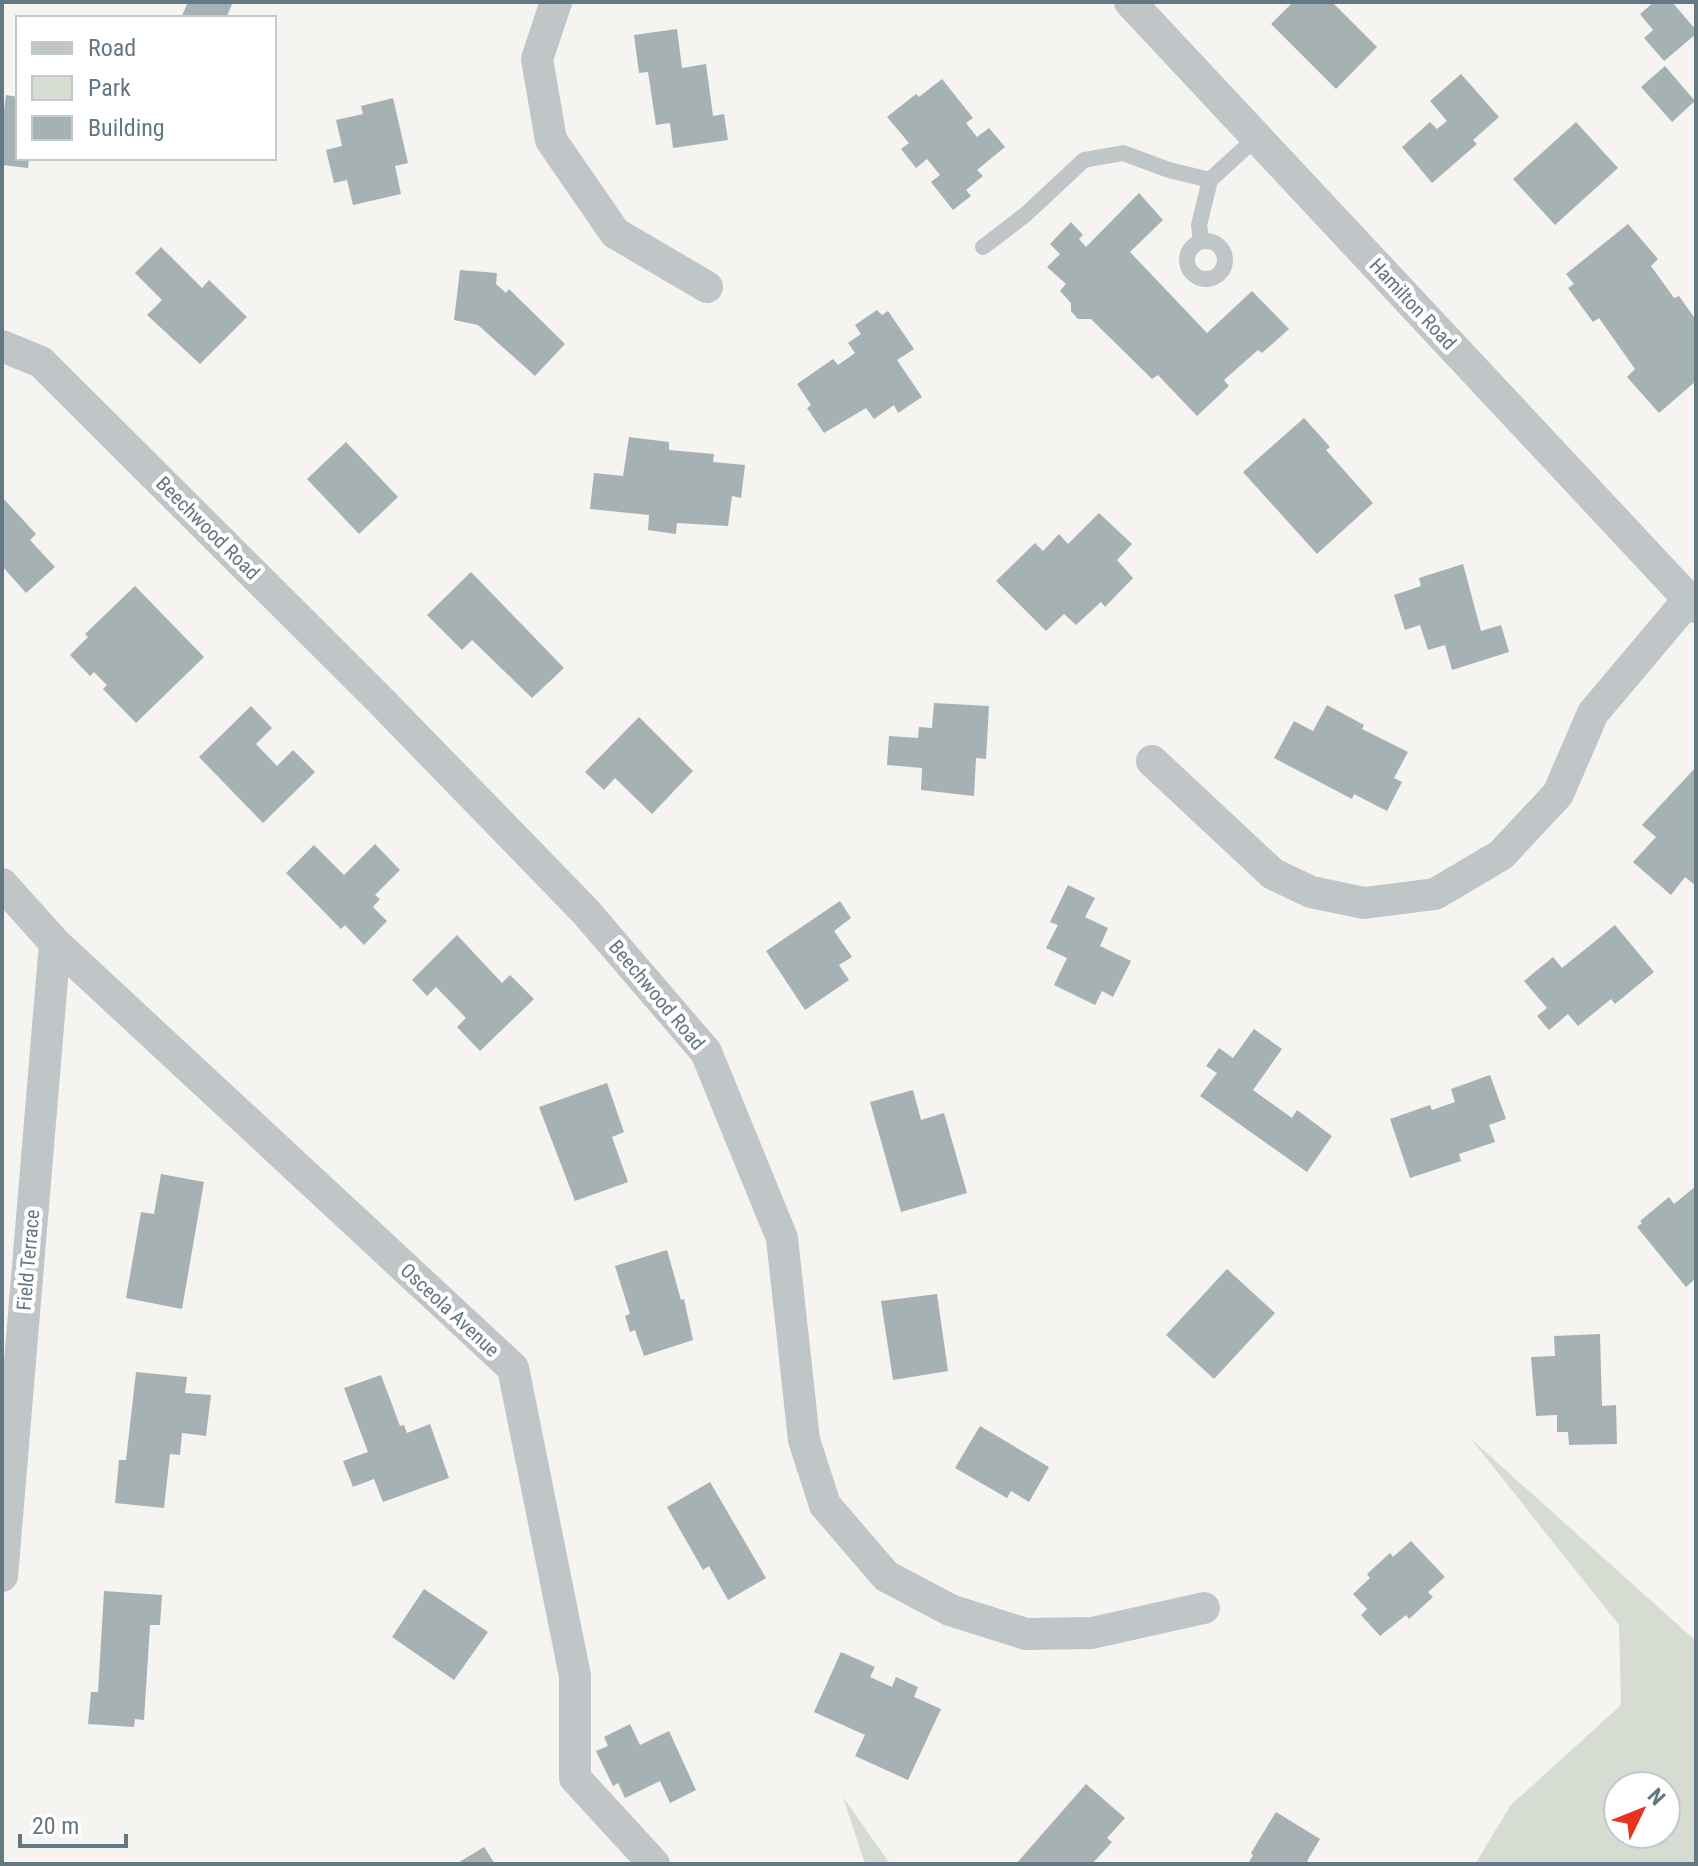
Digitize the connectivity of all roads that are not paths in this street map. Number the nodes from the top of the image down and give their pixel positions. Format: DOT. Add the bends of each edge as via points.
graph roads {
  1 [pos="556,2"];
  2 [pos="1130,2"];
  3 [pos="1257,137"];
  4 [pos="1210,180"];
  5 [pos="1201,241"];
  6 [pos="983,247"];
  7 [pos="707,287"];
  8 [pos="2,346"];
  9 [pos="1692,603"];
  10 [pos="1152,761"];
  11 [pos="2,884"];
  12 [pos="55,943"];
  13 [pos="2,1576"];
  14 [pos="1204,1608"];
  15 [pos="654,1864"];
  1 -- 7 [label="street" via="537,59 551,140 615,233"];
  2 -- 3 [label="street, Hamilton Road"];
  3 -- 4 [label="lane"];
  3 -- 9 [label="street, Hamilton Road"];
  4 -- 5 [label="lane" via="1199,225"];
  4 -- 6 [label="lane" via="1123,153 1084,160"];
  8 -- 14 [label="street, Beechwood Road" via="41,362 378,698 585,911 706,1052 782,1238 804,1440 825,1505 886,1576 950,1610 1026,1634 1092,1633"];
  9 -- 10 [label="street" via="1593,713 1558,794 1501,855 1435,894 1364,903 1311,892 1273,874"];
  11 -- 12 [label="street, Osceola Avenue"];
  12 -- 13 [label="street, Field Terrace"];
  12 -- 15 [label="street, Osceola Avenue" via="513,1368 575,1676 575,1778"];
}
